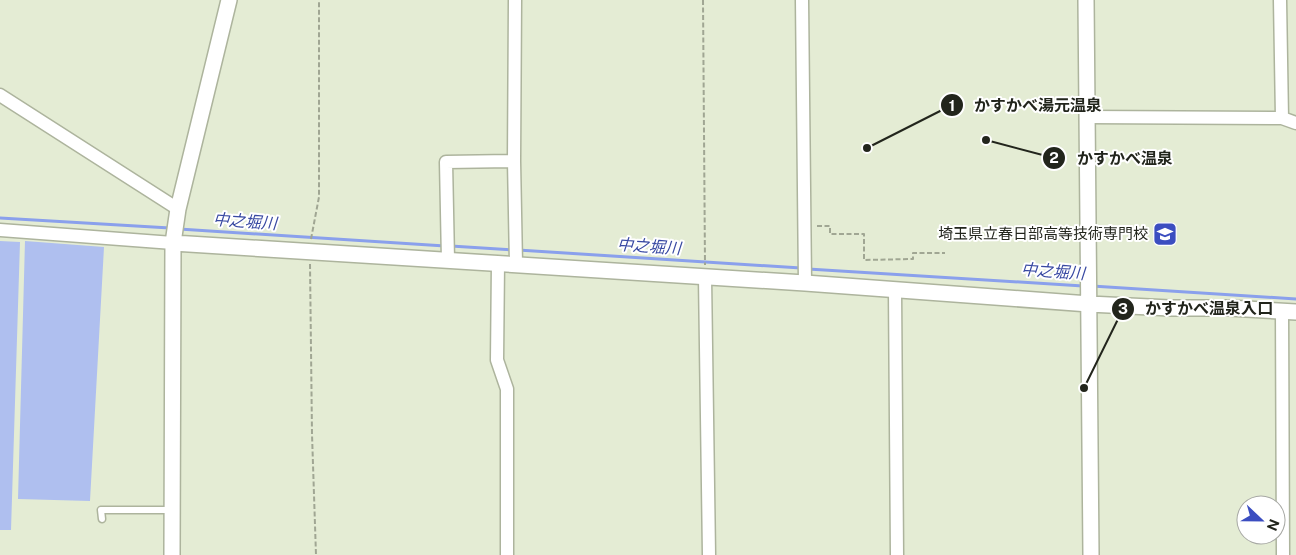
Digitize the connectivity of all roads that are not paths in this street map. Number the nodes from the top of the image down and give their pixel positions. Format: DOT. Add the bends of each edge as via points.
graph roads {
  1 [pos="230,0"];
  2 [pos="515,0"];
  3 [pos="802,0"];
  4 [pos="1086,0"];
  5 [pos="1280,0"];
  6 [pos="0,95"];
  7 [pos="1086,117"];
  8 [pos="1282,118"];
  9 [pos="1296,123"];
  10 [pos="514,161"];
  11 [pos="175,227"];
  12 [pos="0,230"];
  13 [pos="448,260"];
  14 [pos="498,263"];
  15 [pos="516,264"];
  16 [pos="705,277"];
  17 [pos="805,280"];
  18 [pos="895,290"];
  19 [pos="1088,304"];
  20 [pos="1289,311"];
  21 [pos="172,510"];
  22 [pos="102,519"];
  23 [pos="172,555"];
  24 [pos="508,555"];
  25 [pos="709,555"];
  26 [pos="897,555"];
  27 [pos="1091,555"];
  28 [pos="1283,555"];
  1 -- 11 [label="street"];
  2 -- 10 [label="street"];
  3 -- 17 [label="street"];
  4 -- 7 [label="street"];
  5 -- 8 [label="street"];
  6 -- 11 [label="street"];
  7 -- 8 [label="street"];
  7 -- 19 [label="street"];
  8 -- 9 [label="street"];
  10 -- 13 [label="street" via="446,162"];
  10 -- 15 [label="street"];
  11 -- 12 [label="street"];
  11 -- 13 [label="street" via="310,250"];
  11 -- 21 [label="street"];
  13 -- 14 [label="street"];
  14 -- 15 [label="street"];
  14 -- 24 [label="street" via="497,360 507,389"];
  15 -- 16 [label="street"];
  16 -- 17 [label="street"];
  16 -- 25 [label="street"];
  17 -- 18 [label="street"];
  18 -- 19 [label="street"];
  18 -- 26 [label="street"];
  19 -- 20 [label="street"];
  19 -- 27 [label="street"];
  20 -- 28 [label="street"];
  21 -- 22 [label="lane" via="101,510"];
  21 -- 23 [label="street"];
}
